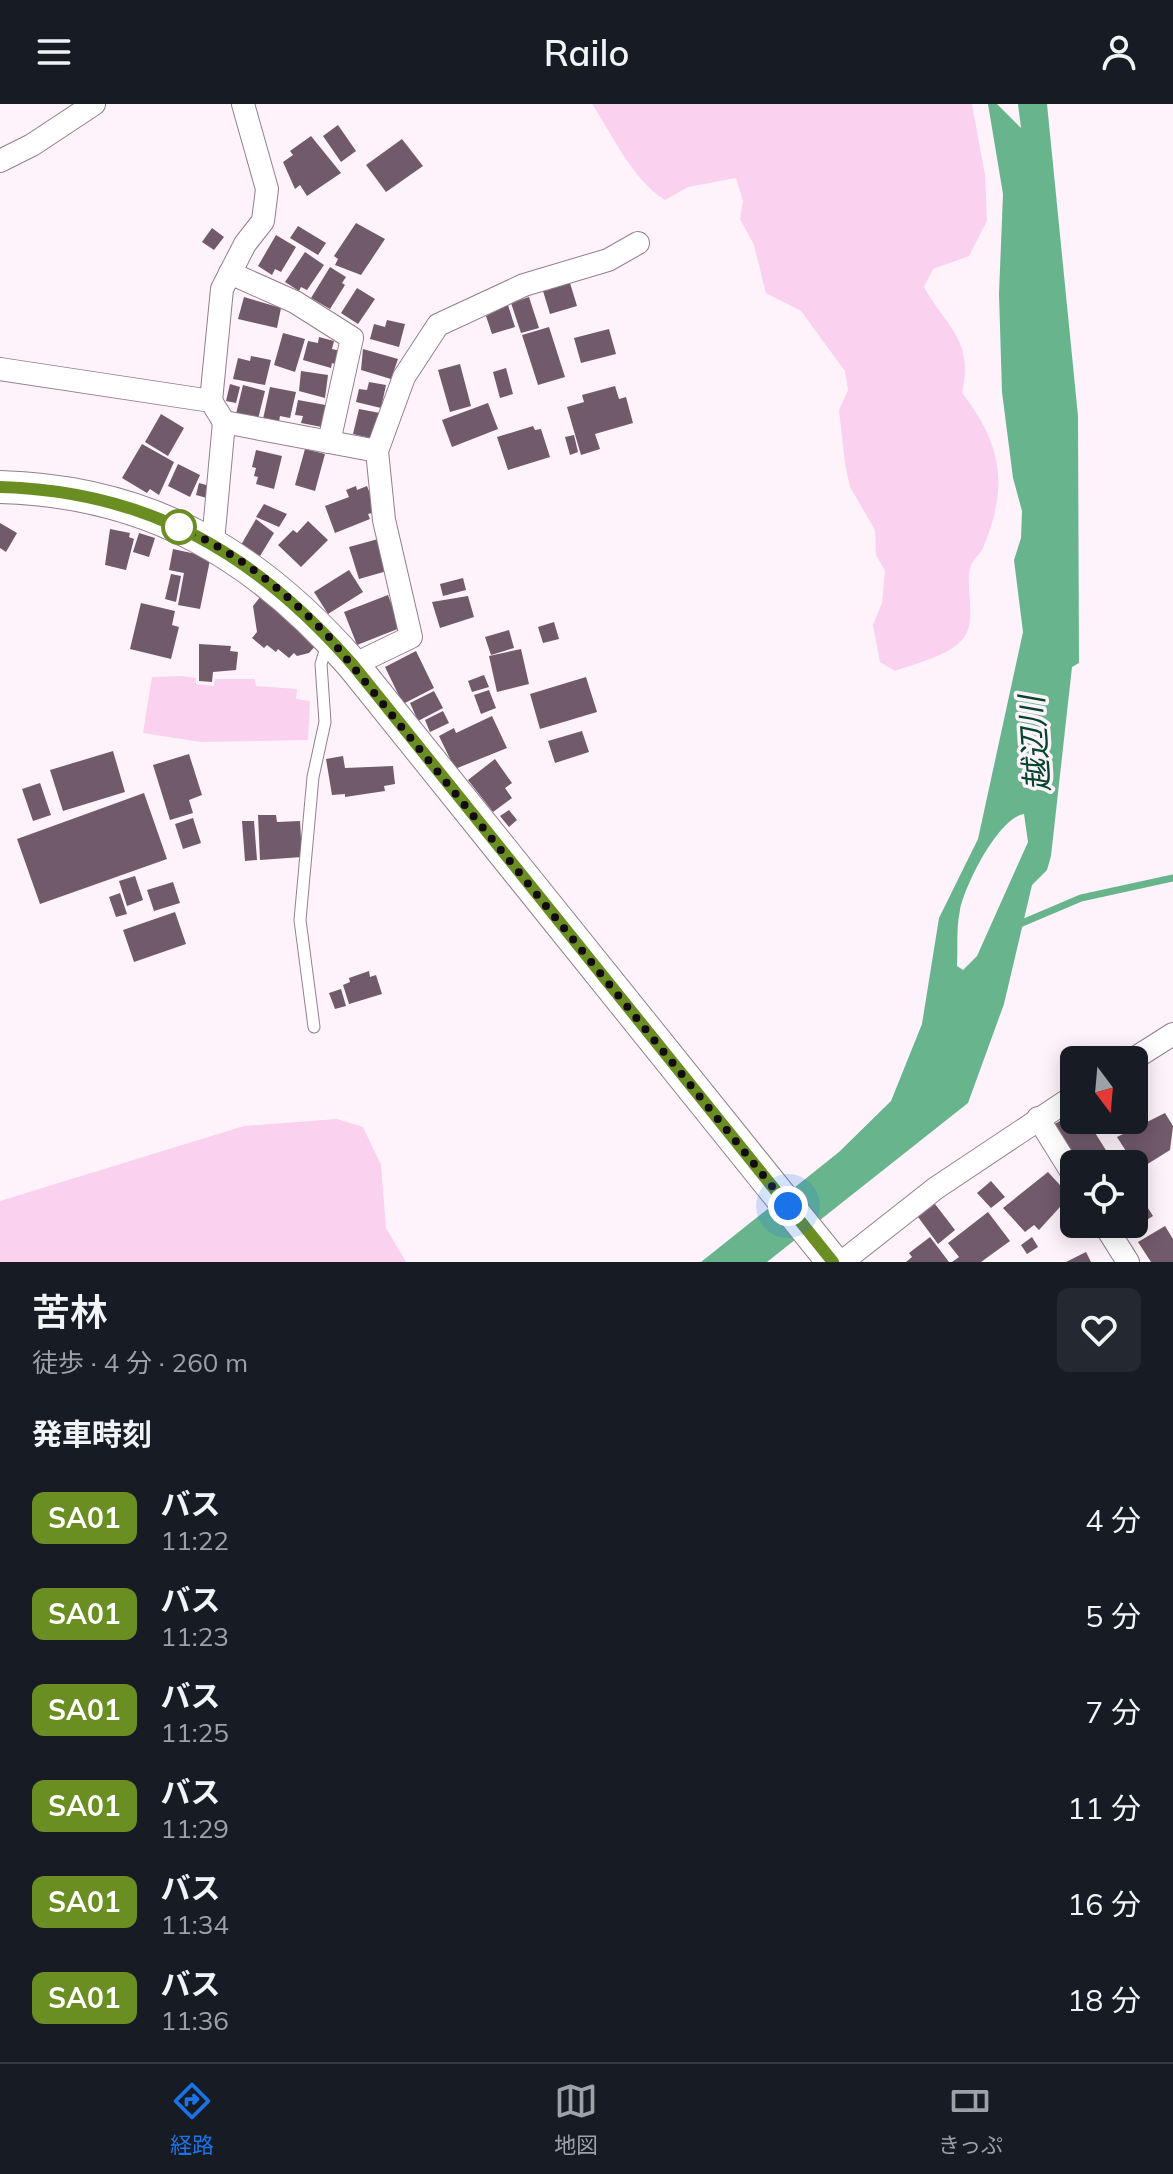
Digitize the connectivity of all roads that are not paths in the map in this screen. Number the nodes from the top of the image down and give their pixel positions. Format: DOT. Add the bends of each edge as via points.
graph roads {
  1 [pos="94,104"];
  2 [pos="243,104"];
  3 [pos="0,161"];
  4 [pos="638,243"];
  5 [pos="230,273"];
  6 [pos="0,369"];
  7 [pos="211,401"];
  8 [pos="224,422"];
  9 [pos="329,442"];
  10 [pos="377,451"];
  11 [pos="0,487"];
  12 [pos="213,542"];
  13 [pos="329,637"];
  14 [pos="353,665"];
  15 [pos="314,1027"];
  16 [pos="1173,1034"];
  17 [pos="1148,1050"];
  18 [pos="1060,1105"];
  19 [pos="1038,1118"];
  20 [pos="1060,1153"];
  21 [pos="1113,1238"];
  22 [pos="833,1259"];
  23 [pos="1128,1262"];
  1 -- 3 [label="street"];
  2 -- 5 [label="street" via="267,189 263,221"];
  4 -- 10 [label="street" via="608,260 524,285 438,325 404,377"];
  5 -- 7 [label="street" via="222,289"];
  5 -- 9 [label="street" via="295,302 352,338"];
  6 -- 7 [label="street"];
  7 -- 8 [label="street"];
  8 -- 9 [label="street"];
  8 -- 12 [label="street"];
  9 -- 10 [label="street"];
  10 -- 14 [label="street" via="384,520 411,637"];
  11 -- 12 [label="main road" via="57,492 128,509"];
  12 -- 13 [label="main road" via="296,603"];
  13 -- 14 [label="main road"];
  13 -- 15 [label="lane" via="321,664 325,722 313,777 300,920"];
  14 -- 22 [label="main road"];
  16 -- 17 [label="street"];
  18 -- 19 [label="street"];
  19 -- 20 [label="street"];
  19 -- 22 [label="street"];
  21 -- 23 [label="street"];
}
